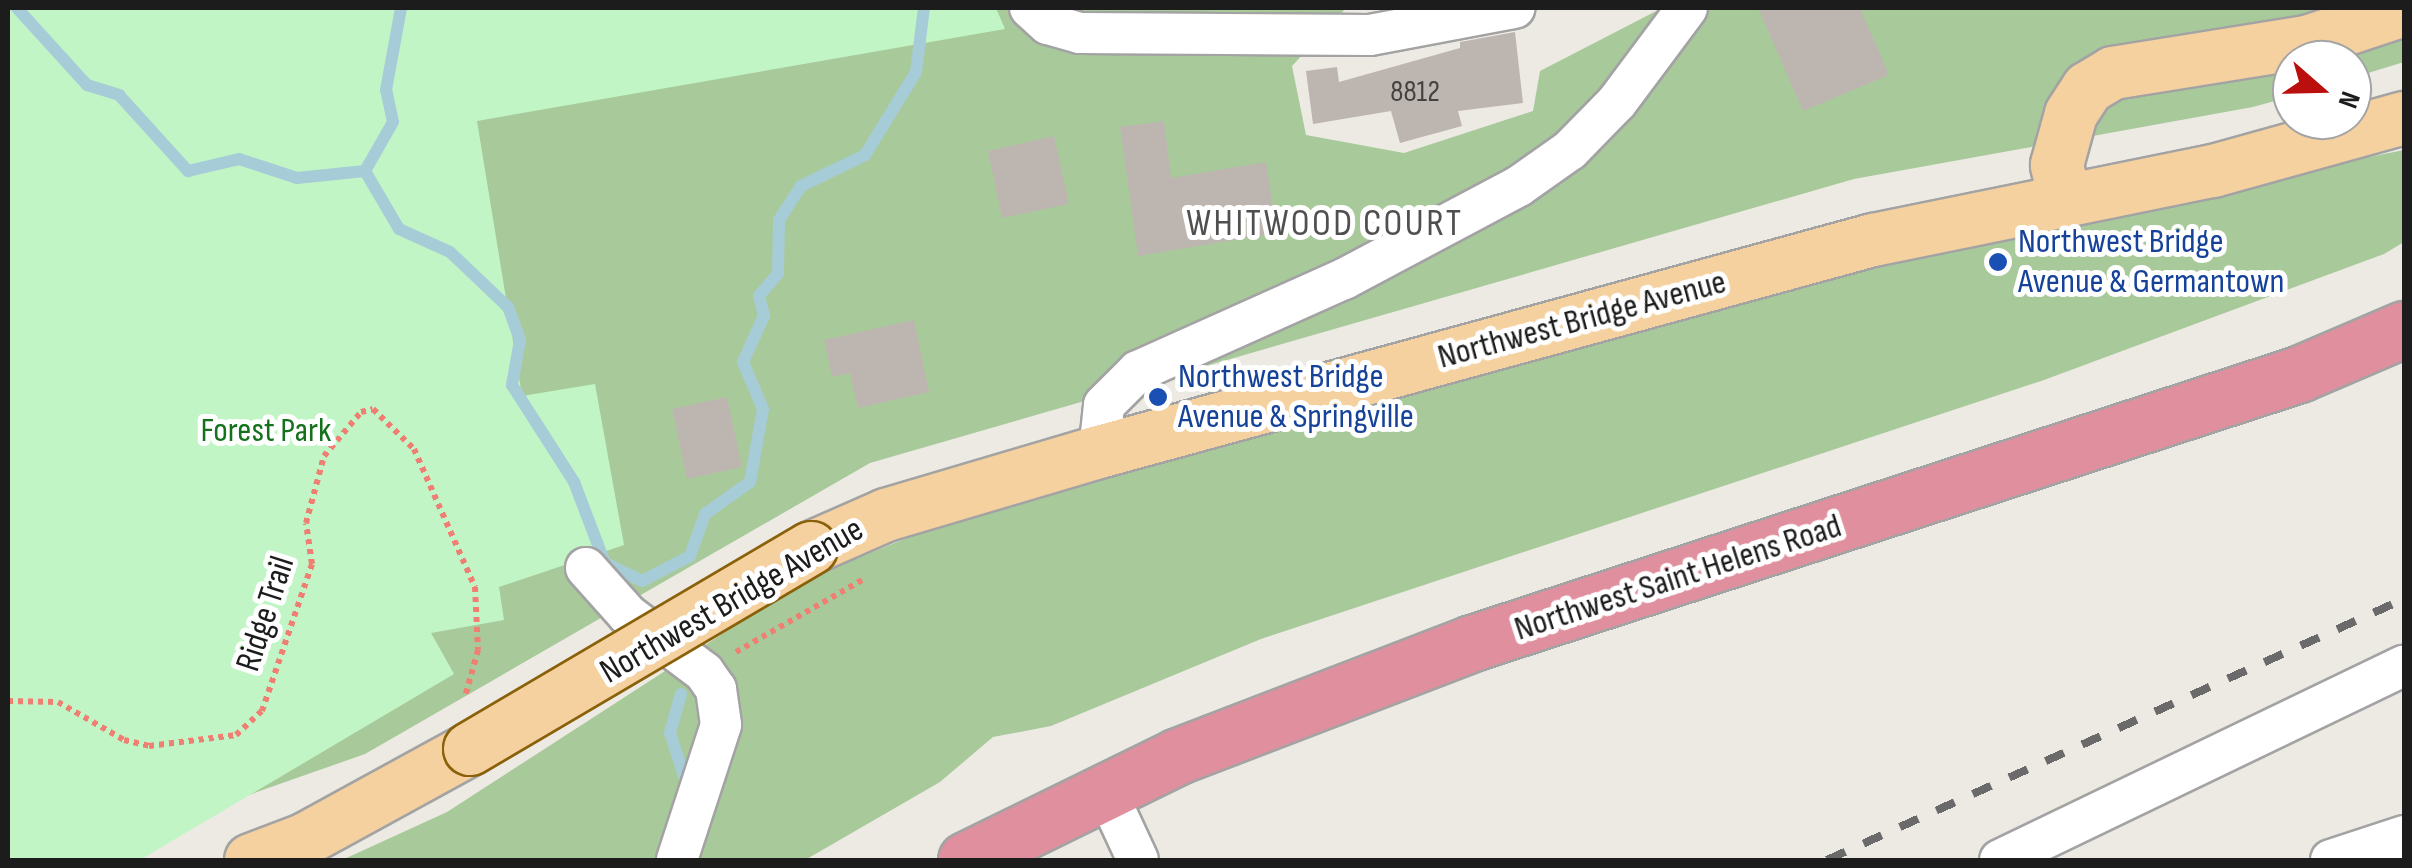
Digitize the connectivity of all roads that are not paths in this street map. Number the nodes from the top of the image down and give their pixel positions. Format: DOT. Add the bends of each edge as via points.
graph roads {
  1 [pos="1514,8"];
  2 [pos="1687,8"];
  3 [pos="2404,10"];
  4 [pos="1039,16"];
  5 [pos="2404,118"];
  6 [pos="2066,202"];
  7 [pos="2404,329"];
  8 [pos="1098,452"];
  9 [pos="586,568"];
  10 [pos="2404,666"];
  11 [pos="1105,789"];
  12 [pos="2404,836"];
  13 [pos="250,860"];
  14 [pos="677,860"];
  15 [pos="966,860"];
  16 [pos="1138,860"];
  17 [pos="2000,860"];
  18 [pos="2331,860"];
  1 -- 4 [label="street" via="1370,35 1080,33"];
  2 -- 8 [label="street" via="1617,102 1570,150 1519,186 1344,280 1138,371 1104,405"];
  3 -- 6 [label="main road" via="2307,42 2113,73 2088,88 2071,114 2057,165"];
  5 -- 6 [label="main road, Northwest Bridge Avenue" via="2214,172"];
  6 -- 8 [label="main road, Northwest Bridge Avenue" via="1873,240"];
  7 -- 11 [label="highway, Northwest Saint Helens Road" via="2300,374 1472,643"];
  8 -- 13 [label="main road, Northwest Bridge Avenue, bridge" via="886,515 810,548 465,729 304,840"];
  9 -- 14 [label="street" via="628,615 704,672 716,689 721,725"];
  10 -- 17 [label="street"];
  11 -- 15 [label="highway, Northwest Saint Helens Road"];
  11 -- 16 [label="street"];
  12 -- 18 [label="street"];
}
